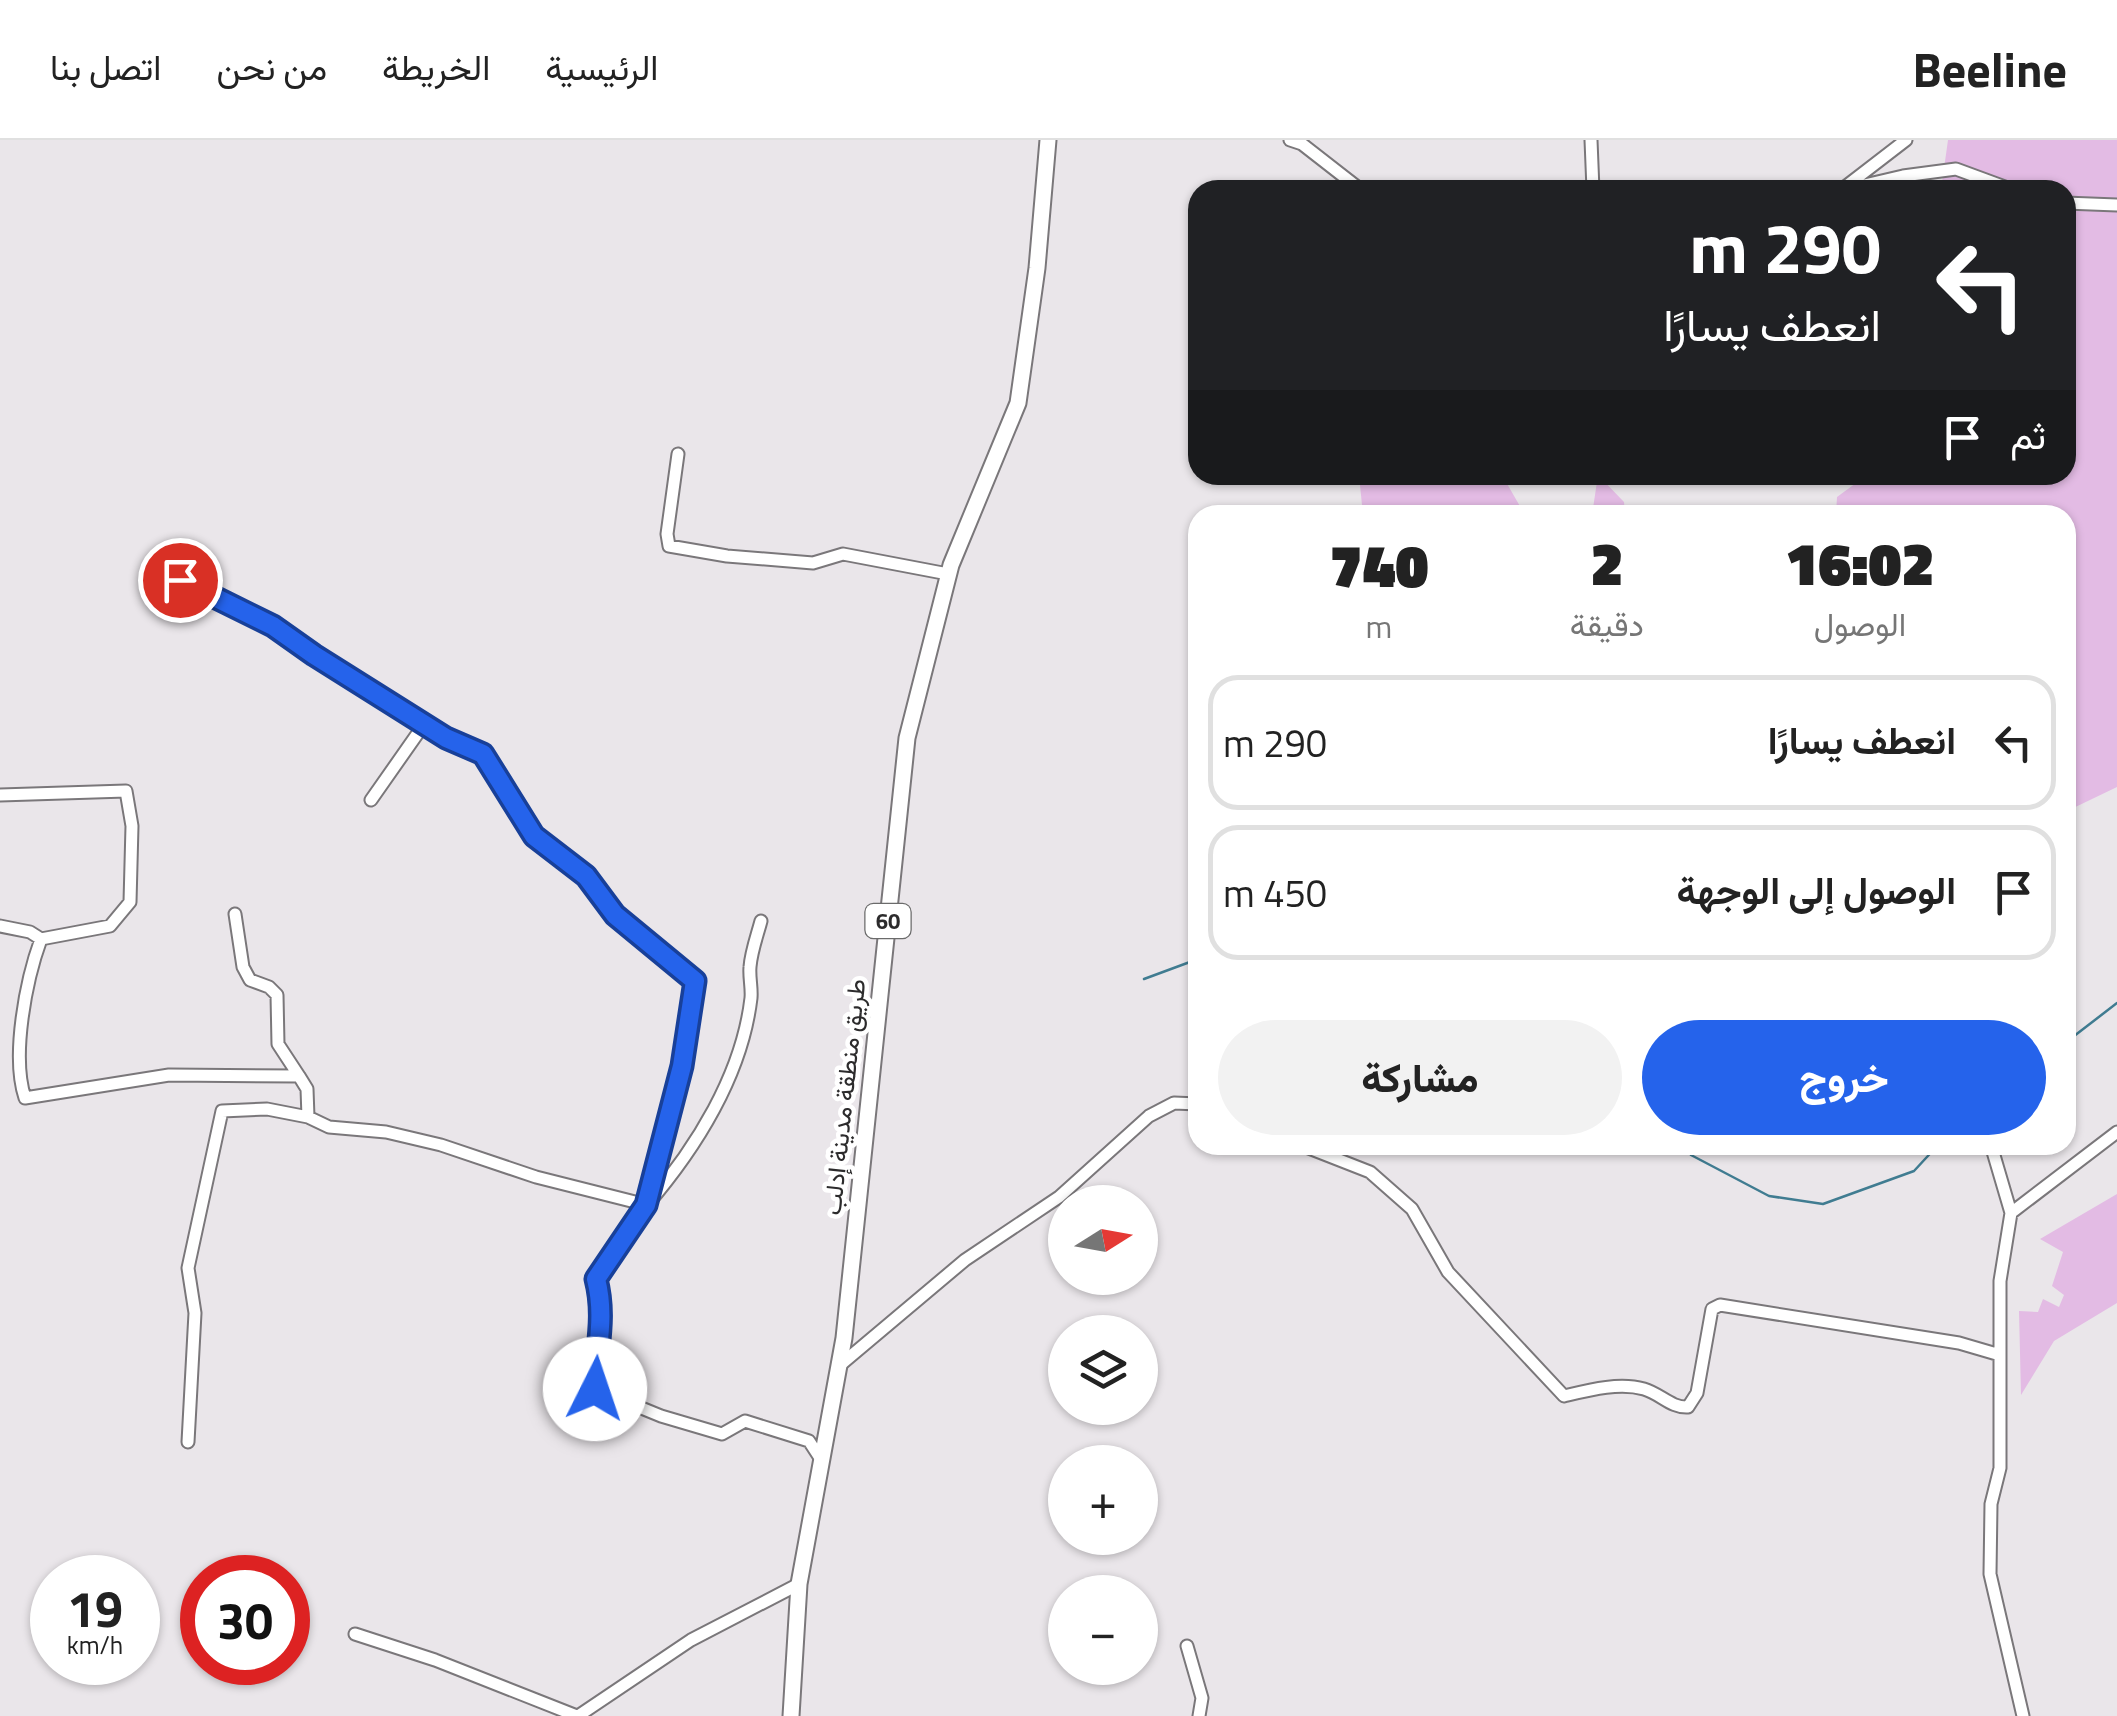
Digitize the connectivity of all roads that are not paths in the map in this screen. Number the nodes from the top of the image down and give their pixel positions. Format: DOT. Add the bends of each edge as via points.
graph roads {
  1 [pos="1048,140"];
  2 [pos="1290,140"];
  3 [pos="1591,140"];
  4 [pos="1906,140"];
  5 [pos="1348,180"];
  6 [pos="1593,180"];
  7 [pos="1856,180"];
  8 [pos="1887,180"];
  9 [pos="1986,180"];
  10 [pos="2076,203"];
  11 [pos="2117,205"];
  12 [pos="678,454"];
  13 [pos="169,570"];
  14 [pos="948,574"];
  15 [pos="425,723"];
  16 [pos="0,796"];
  17 [pos="372,800"];
  18 [pos="235,914"];
  19 [pos="761,921"];
  20 [pos="0,926"];
  21 [pos="41,939"];
  22 [pos="300,1076"];
  23 [pos="1188,1104"];
  24 [pos="308,1117"];
  25 [pos="2117,1132"];
  26 [pos="1327,1155"];
  27 [pos="1994,1155"];
  28 [pos="646,1205"];
  29 [pos="2011,1213"];
  30 [pos="2000,1355"];
  31 [pos="839,1366"];
  32 [pos="188,1442"];
  33 [pos="822,1461"];
  34 [pos="798,1584"];
  35 [pos="355,1634"];
  36 [pos="1187,1646"];
  37 [pos="578,1716"];
  38 [pos="790,1716"];
  39 [pos="1200,1716"];
  40 [pos="2023,1716"];
  1 -- 14 [label="main road, طريق منطقة مدينة إدلب / 60" via="1018,403"];
  2 -- 5 [label="street"];
  3 -- 6 [label="street"];
  4 -- 7 [label="street"];
  8 -- 9 [label="street" via="1956,169"];
  10 -- 11 [label="street"];
  12 -- 14 [label="street" via="669,546 813,563 844,554"];
  13 -- 15 [label="street" via="273,626"];
  14 -- 31 [label="main road, طريق منطقة مدينة إدلب / 60" via="907,738"];
  15 -- 17 [label="street"];
  15 -- 28 [label="street" via="483,754 534,836 586,876 615,915 695,981 682,1066"];
  16 -- 21 [label="street" via="126,791 130,902 110,926"];
  18 -- 22 [label="street" via="243,967 250,980 277,995 278,1044"];
  19 -- 28 [label="street" via="741,1044 714,1110"];
  20 -- 21 [label="street"];
  21 -- 22 [label="street" via="18,1044 24,1098 169,1075"];
  22 -- 24 [label="street"];
  23 -- 31 [label="street" via="1149,1116 1058,1197 965,1260"];
  24 -- 28 [label="street" via="329,1127 442,1145"];
  24 -- 32 [label="street" via="267,1109 222,1111 188,1268 195,1313"];
  25 -- 29 [label="street"];
  26 -- 30 [label="street" via="1370,1172 1412,1209 1448,1272 1564,1396 1603,1387 1644,1388 1688,1408 1712,1309 1720,1306"];
  27 -- 29 [label="street"];
  28 -- 33 [label="street" via="596,1279 603,1307 595,1389 722,1434 745,1421 810,1440"];
  29 -- 30 [label="street" via="2000,1281"];
  30 -- 40 [label="street" via="2000,1468 1991,1504 1990,1574"];
  31 -- 33 [label="main road, طريق منطقة مدينة إدلب / 60"];
  33 -- 34 [label="main road, طريق منطقة مدينة إدلب / 60"];
  34 -- 37 [label="street" via="691,1640"];
  34 -- 38 [label="main road, طريق منطقة مدينة إدلب / 60"];
  35 -- 37 [label="street"];
  36 -- 39 [label="street" via="1202,1698"];
}
